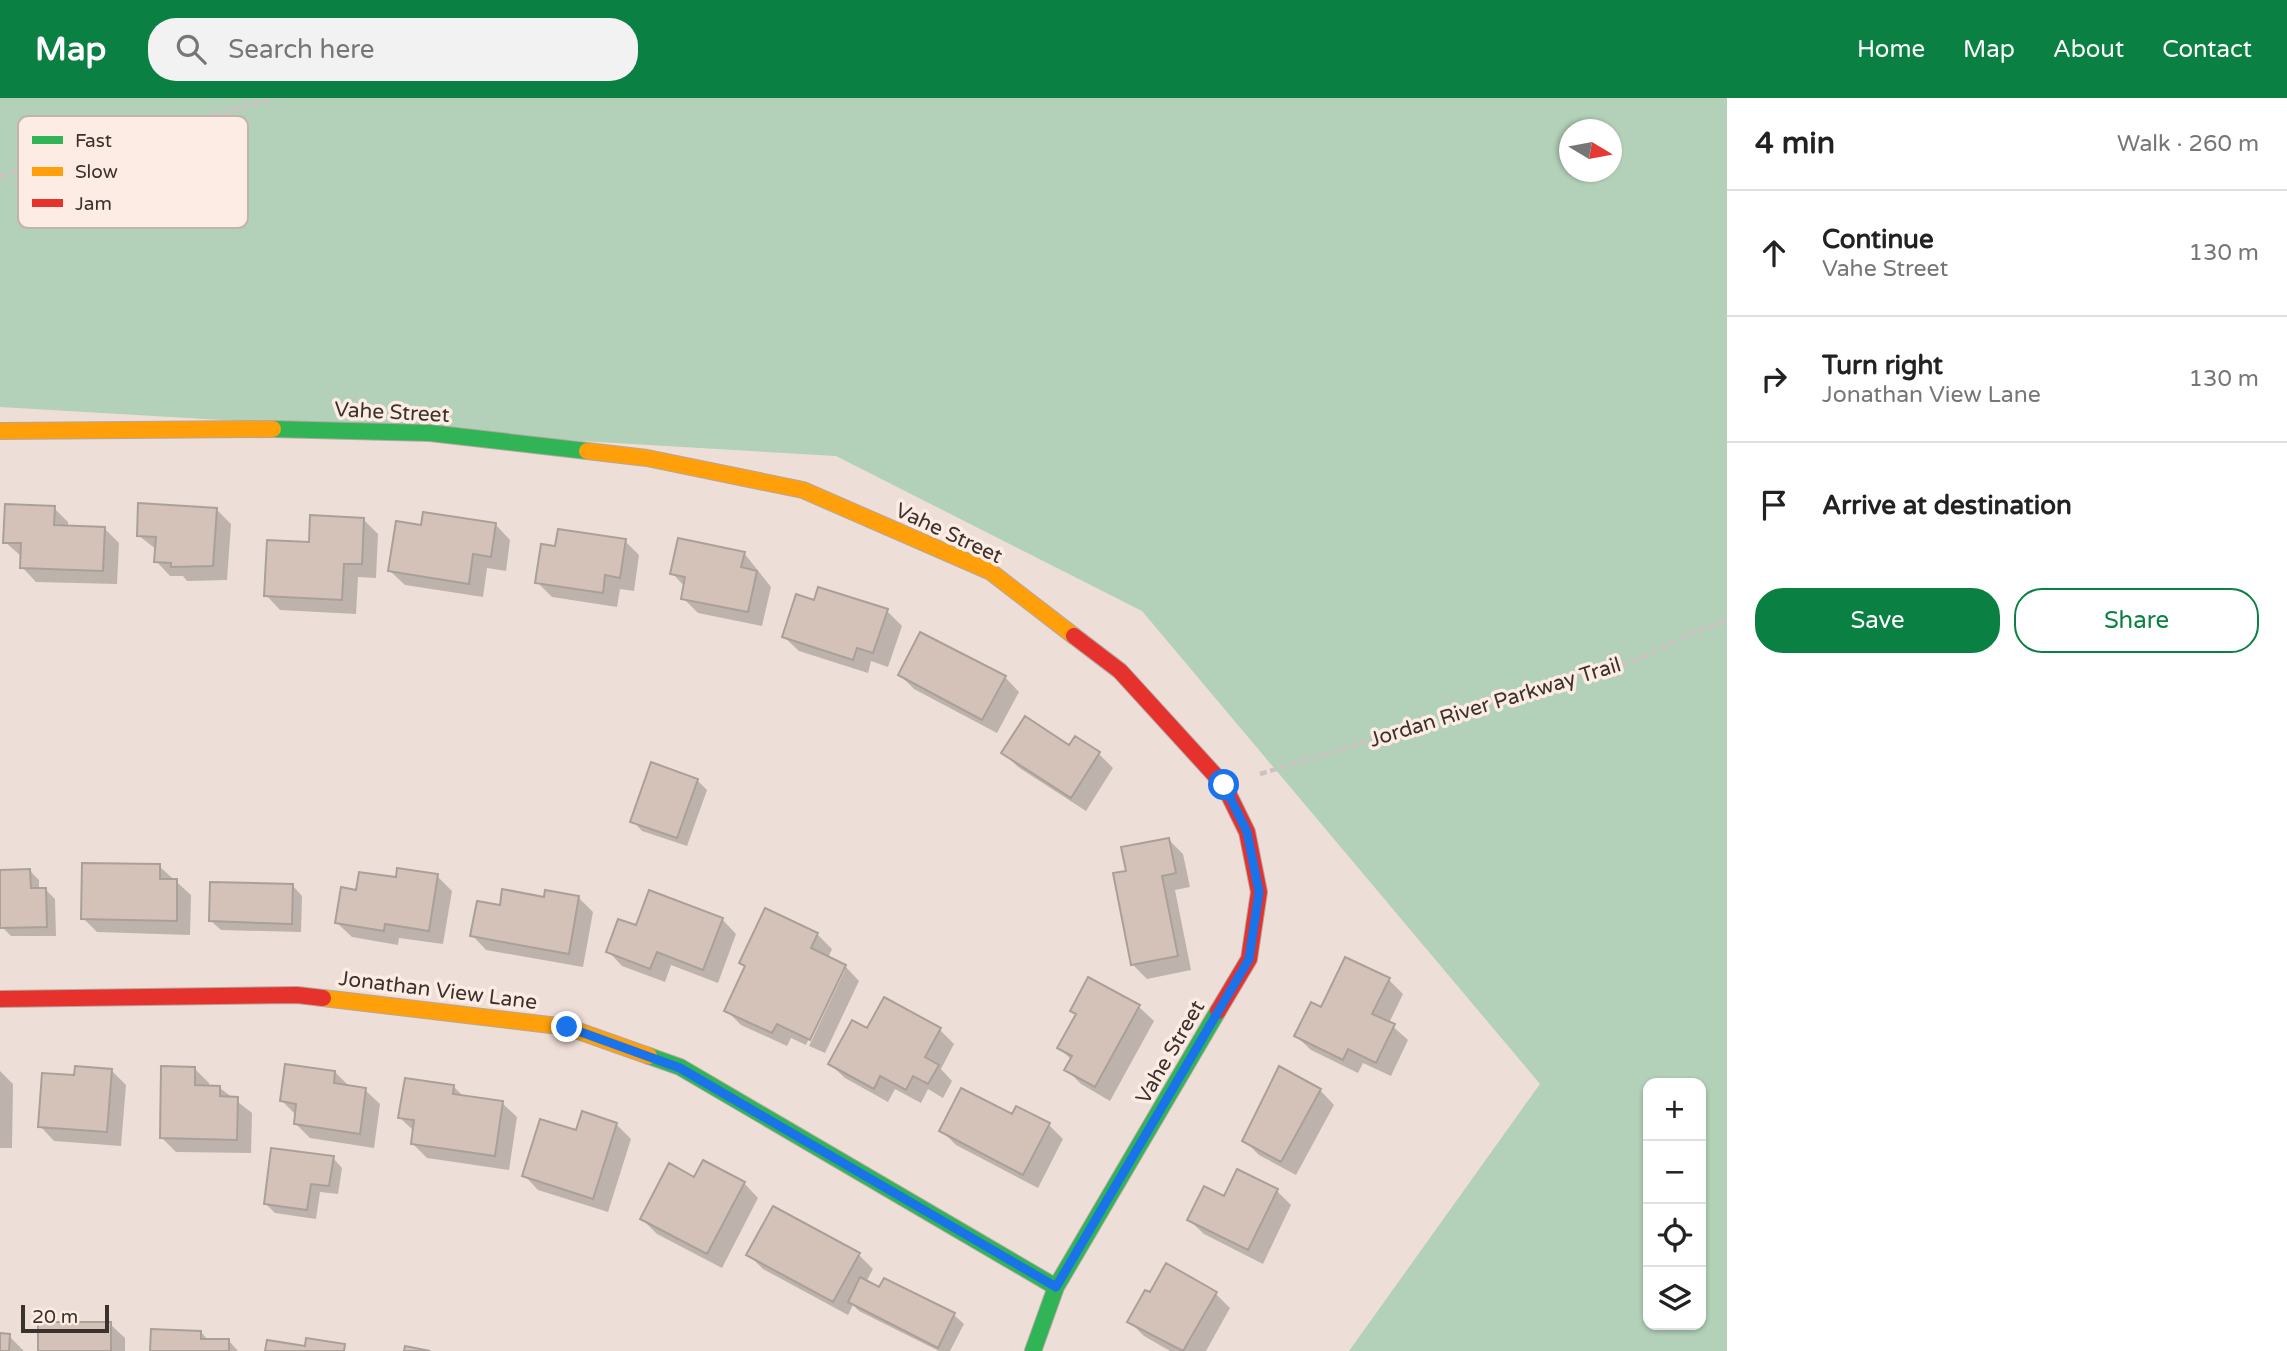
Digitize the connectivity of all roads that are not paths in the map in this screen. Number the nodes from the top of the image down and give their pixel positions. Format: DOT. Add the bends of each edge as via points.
graph roads {
  1 [pos="0,431"];
  2 [pos="0,999"];
  3 [pos="1056,1287"];
  4 [pos="1033,1351"];
  1 -- 3 [label="street, Vahe Street" via="228,428 430,433 647,458 790,488 991,572 1120,671 1224,785 1247,832 1259,892 1249,959"];
  2 -- 3 [label="street, Jonathan View Lane" via="296,995 567,1027 680,1068"];
  3 -- 4 [label="street, Vahe Street"];
}
